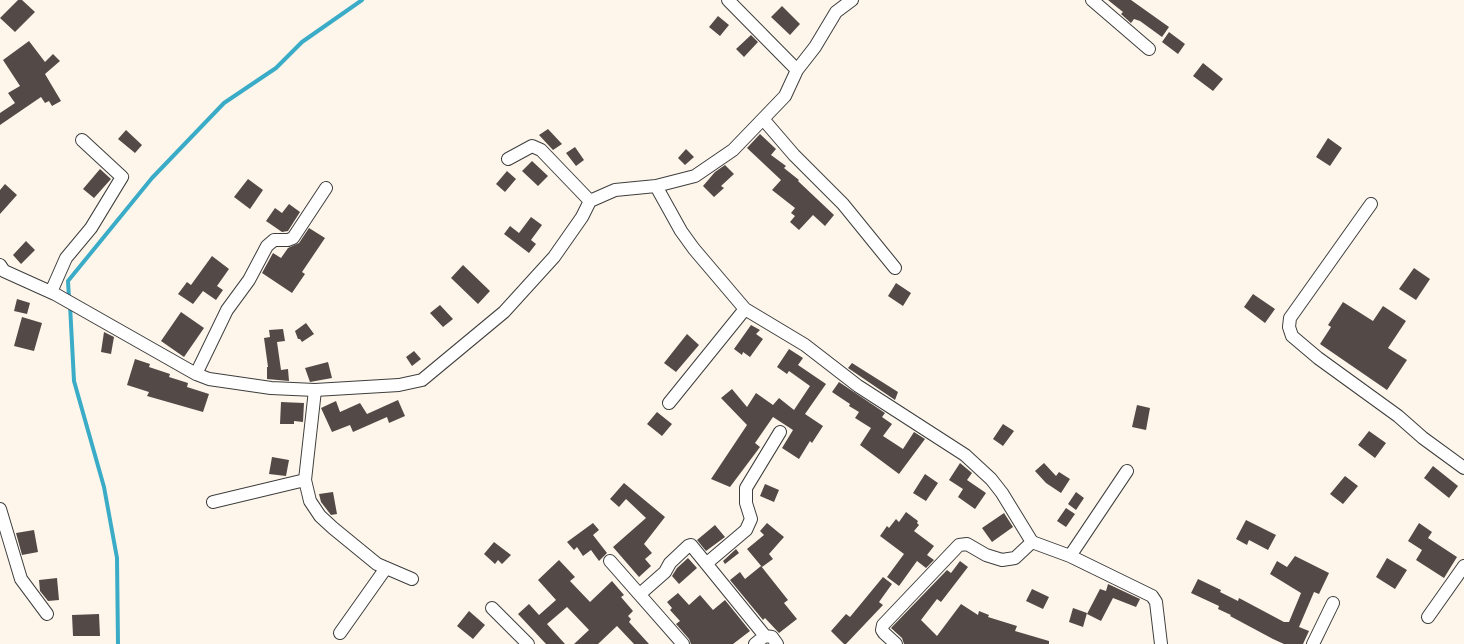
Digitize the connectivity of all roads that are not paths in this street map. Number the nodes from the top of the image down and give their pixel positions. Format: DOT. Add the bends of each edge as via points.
graph roads {
  1 [pos="728,0"];
  2 [pos="852,0"];
  3 [pos="1092,0"];
  4 [pos="1149,49"];
  5 [pos="797,70"];
  6 [pos="763,118"];
  7 [pos="82,140"];
  8 [pos="508,159"];
  9 [pos="656,186"];
  10 [pos="326,188"];
  11 [pos="590,201"];
  12 [pos="1371,204"];
  13 [pos="0,265"];
  14 [pos="895,268"];
  15 [pos="53,293"];
  16 [pos="745,309"];
  17 [pos="196,374"];
  18 [pos="315,390"];
  19 [pos="669,403"];
  20 [pos="780,432"];
  21 [pos="1464,468"];
  22 [pos="1127,471"];
  23 [pos="305,480"];
  24 [pos="213,502"];
  25 [pos="0,509"];
  26 [pos="1032,542"];
  27 [pos="1070,556"];
  28 [pos="609,561"];
  29 [pos="707,563"];
  30 [pos="1464,566"];
  31 [pos="386,568"];
  32 [pos="412,579"];
  33 [pos="640,594"];
  34 [pos="1333,603"];
  35 [pos="492,608"];
  36 [pos="47,614"];
  37 [pos="1428,616"];
  38 [pos="340,633"];
  39 [pos="760,640"];
  40 [pos="528,644"];
  41 [pos="683,644"];
  42 [pos="777,644"];
  43 [pos="896,644"];
  44 [pos="1161,644"];
  45 [pos="1313,644"];
  1 -- 5 [label="street"];
  2 -- 5 [label="street" via="836,12"];
  3 -- 4 [label="street"];
  5 -- 6 [label="street" via="785,96"];
  6 -- 9 [label="street" via="733,150 695,176"];
  6 -- 14 [label="street" via="843,204"];
  7 -- 15 [label="street" via="122,177 91,228 66,258"];
  8 -- 11 [label="street" via="532,146 541,150"];
  9 -- 11 [label="street" via="615,190"];
  9 -- 16 [label="street" via="694,249"];
  10 -- 17 [label="street" via="293,238 274,240 267,246 249,280 226,310"];
  11 -- 18 [label="street" via="554,257 504,312 422,380 399,386"];
  12 -- 21 [label="street" via="1290,318 1292,336"];
  13 -- 15 [label="street" via="4,271"];
  15 -- 17 [label="street"];
  16 -- 19 [label="street"];
  16 -- 26 [label="street" via="805,345 858,386 965,455 1002,493"];
  17 -- 18 [label="street" via="271,388"];
  18 -- 23 [label="street"];
  20 -- 29 [label="street" via="746,488 751,519 746,530"];
  22 -- 27 [label="street"];
  23 -- 24 [label="street"];
  23 -- 31 [label="street" via="310,501 320,516"];
  25 -- 36 [label="street" via="21,579"];
  26 -- 27 [label="street"];
  26 -- 43 [label="street" via="1015,558 1002,560 967,544 959,545 883,625 884,633"];
  27 -- 44 [label="street" via="1152,596"];
  28 -- 33 [label="street"];
  29 -- 33 [label="street" via="688,546"];
  29 -- 39 [label="street"];
  30 -- 37 [label="street"];
  31 -- 32 [label="street"];
  31 -- 38 [label="street"];
  33 -- 41 [label="street"];
  34 -- 45 [label="street"];
  35 -- 40 [label="street"];
  39 -- 42 [label="street" via="772,637"];
}
